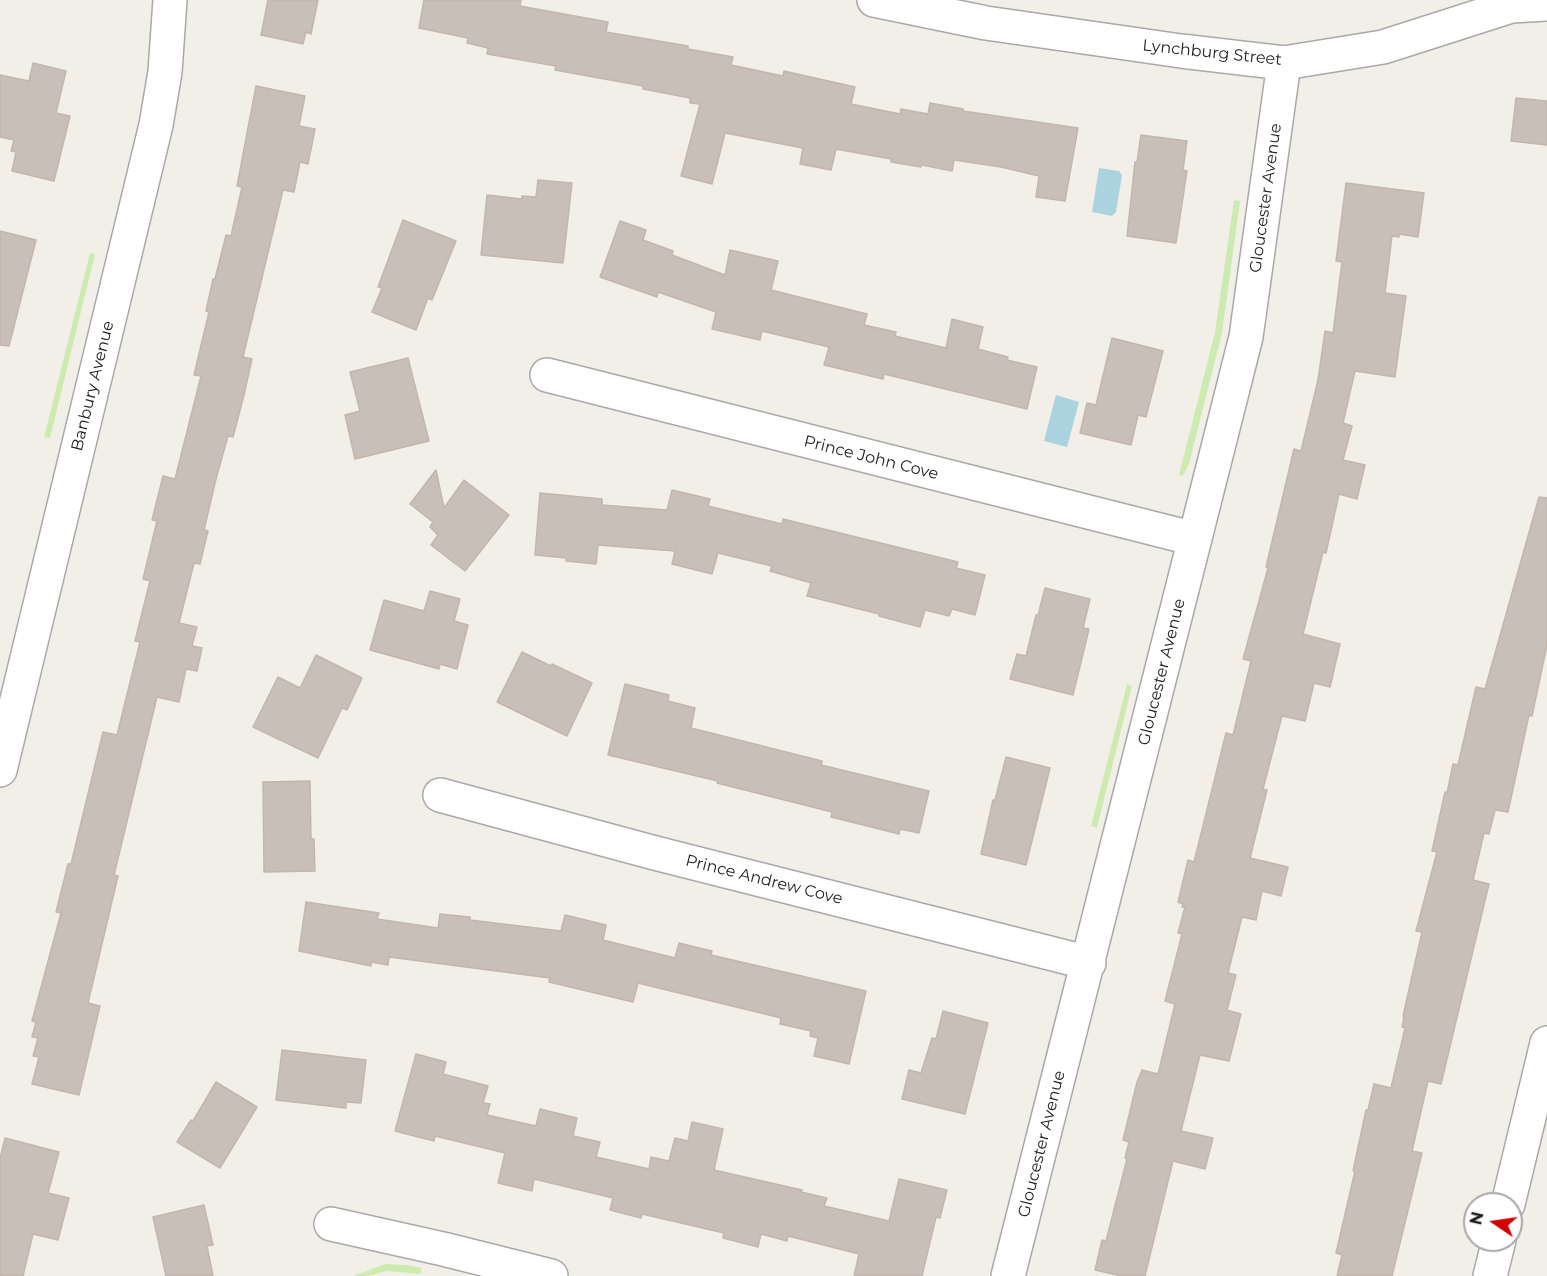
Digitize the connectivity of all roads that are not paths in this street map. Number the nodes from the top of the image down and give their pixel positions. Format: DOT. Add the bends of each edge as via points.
graph roads {
  1 [pos="170,0"];
  2 [pos="873,0"];
  3 [pos="1511,3"];
  4 [pos="1547,4"];
  5 [pos="1284,63"];
  6 [pos="548,375"];
  7 [pos="1195,539"];
  8 [pos="0,770"];
  9 [pos="440,795"];
  10 [pos="1089,963"];
  11 [pos="1547,1042"];
  12 [pos="1511,1192"];
  13 [pos="331,1224"];
  14 [pos="1496,1252"];
  15 [pos="551,1276"];
  16 [pos="1008,1276"];
  17 [pos="1490,1276"];
  1 -- 8 [label="street, Banbury Avenue" via="165,72 156,125"];
  2 -- 5 [label="street, Lynchburg Street" via="995,25"];
  3 -- 4 [label="street, Lynchburg Street"];
  3 -- 5 [label="street, Lynchburg Street" via="1383,47"];
  5 -- 7 [label="street, Gloucester Avenue" via="1246,337"];
  6 -- 7 [label="street, Prince John Cove"];
  7 -- 10 [label="street, Gloucester Avenue"];
  9 -- 10 [label="street, Prince Andrew Cove"];
  10 -- 16 [label="street, Gloucester Avenue"];
  11 -- 12 [label="street"];
  13 -- 15 [label="street"];
  14 -- 17 [label="street"];
}
